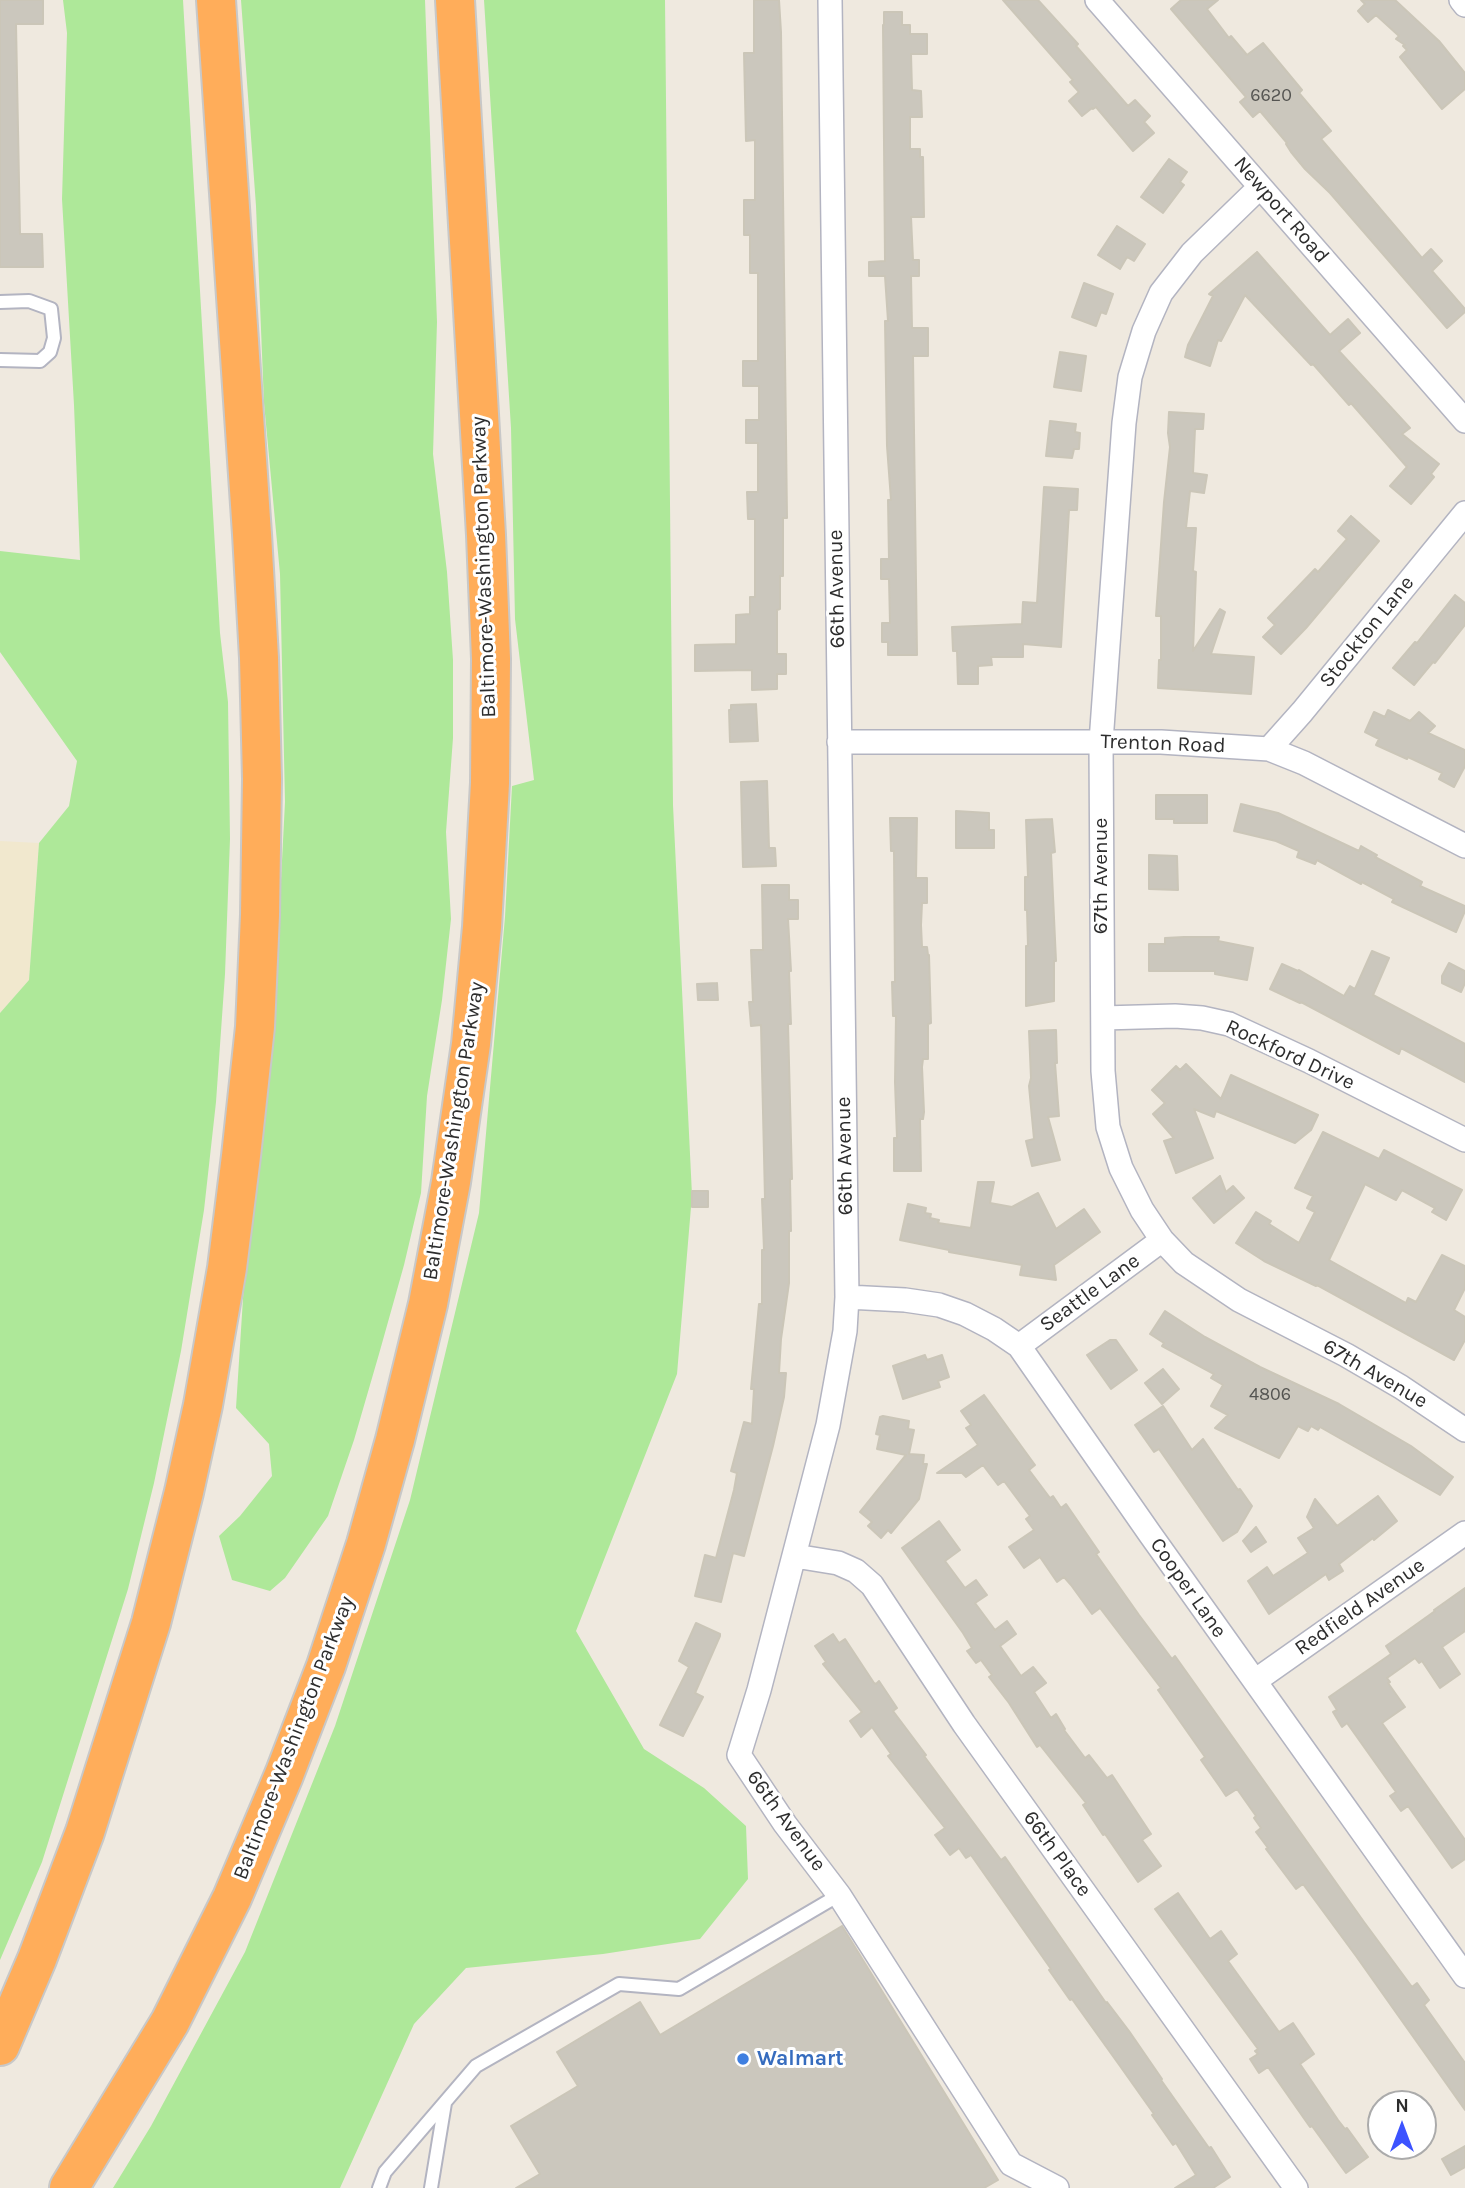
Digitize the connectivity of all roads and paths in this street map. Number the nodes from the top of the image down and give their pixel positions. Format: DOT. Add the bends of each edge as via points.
graph roads {
  1 [pos="216,0"];
  2 [pos="456,0"];
  3 [pos="830,0"];
  4 [pos="1097,0"];
  5 [pos="1461,0"];
  6 [pos="1465,5"];
  7 [pos="1260,187"];
  8 [pos="0,302"];
  9 [pos="0,360"];
  10 [pos="1465,421"];
  11 [pos="1465,513"];
  12 [pos="839,742"];
  13 [pos="1101,742"];
  14 [pos="1269,749"];
  15 [pos="1465,846"];
  16 [pos="1103,1018"];
  17 [pos="1465,1140"];
  18 [pos="1162,1240"];
  19 [pos="847,1297"];
  20 [pos="1019,1346"];
  21 [pos="1465,1430"];
  22 [pos="1465,1533"];
  23 [pos="795,1556"];
  24 [pos="1255,1681"];
  25 [pos="839,1895"];
  26 [pos="1465,1976"];
  27 [pos="0,2046"];
  28 [pos="445,2103"];
  29 [pos="69,2188"];
  30 [pos="379,2188"];
  31 [pos="431,2188"];
  32 [pos="1055,2188"];
  33 [pos="1296,2188"];
  1 -- 27 [label="highway" via="255,589 262,779 255,1027 243,1143 203,1405 151,1623 85,1832"];
  2 -- 29 [label="highway, Baltimore-Washington Parkway" via="491,687 482,926 451,1182 395,1440 327,1665 232,1898 170,2022"];
  3 -- 12 [label="street, 66th Avenue"];
  4 -- 7 [label="street, Newport Road"];
  5 -- 6 [label="street"];
  7 -- 10 [label="street, Newport Road"];
  7 -- 13 [label="street, 67th Avenue" via="1192,253 1161,293 1130,377"];
  8 -- 9 [label="lane" via="29,301 51,309 54,338 50,352 40,361"];
  11 -- 14 [label="street, Stockton Lane"];
  12 -- 13 [label="street, Trenton Road"];
  12 -- 19 [label="street, 66th Avenue"];
  13 -- 14 [label="street, Trenton Road"];
  13 -- 16 [label="street, 67th Avenue"];
  14 -- 15 [label="street, Trenton Road"];
  16 -- 17 [label="street, Rockford Drive" via="1175,1016 1229,1024"];
  16 -- 18 [label="street, 67th Avenue" via="1108,1127 1121,1168"];
  18 -- 20 [label="street, Seattle Lane"];
  18 -- 21 [label="street, 67th Avenue" via="1184,1263 1239,1300 1346,1355"];
  19 -- 20 [label="street, Cooper Lane" via="939,1305 965,1314"];
  19 -- 23 [label="street, 66th Avenue" via="828,1425"];
  20 -- 24 [label="street, Cooper Lane"];
  22 -- 24 [label="street, Redfield Avenue"];
  23 -- 25 [label="street, 66th Avenue" via="739,1755"];
  23 -- 33 [label="street, 66th Place" via="838,1563 872,1585 964,1724"];
  24 -- 26 [label="street, Cooper Lane"];
  25 -- 28 [label="lane" via="679,1989 619,1984 476,2066"];
  25 -- 32 [label="street, 66th Avenue" via="1011,2164"];
  28 -- 30 [label="lane" via="385,2172"];
  28 -- 31 [label="lane"];
}
